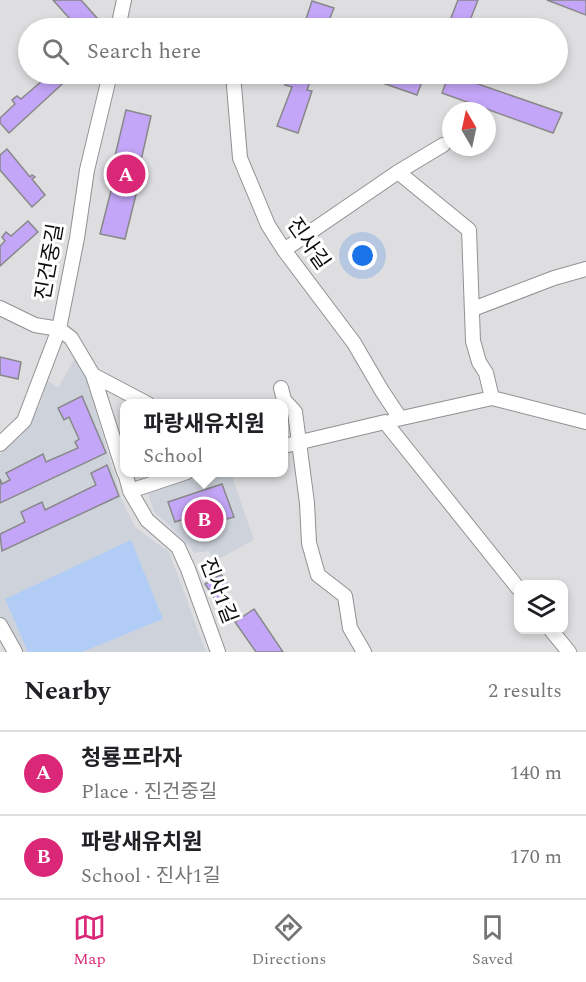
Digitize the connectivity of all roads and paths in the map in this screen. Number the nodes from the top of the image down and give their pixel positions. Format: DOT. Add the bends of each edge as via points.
graph roads {
  1 [pos="123,0"];
  2 [pos="120,18"];
  3 [pos="108,84"];
  4 [pos="234,84"];
  5 [pos="442,146"];
  6 [pos="398,172"];
  7 [pos="284,250"];
  8 [pos="586,269"];
  9 [pos="0,308"];
  10 [pos="473,309"];
  11 [pos="59,329"];
  12 [pos="93,375"];
  13 [pos="281,388"];
  14 [pos="492,398"];
  15 [pos="139,399"];
  16 [pos="285,399"];
  17 [pos="288,404"];
  18 [pos="400,418"];
  19 [pos="385,422"];
  20 [pos="586,422"];
  21 [pos="300,442"];
  22 [pos="0,444"];
  23 [pos="288,445"];
  24 [pos="120,459"];
  25 [pos="126,477"];
  26 [pos="172,477"];
  27 [pos="130,491"];
  28 [pos="514,582"];
  29 [pos="0,625"];
  30 [pos="554,634"];
  31 [pos="15,652"];
  32 [pos="218,652"];
  33 [pos="364,652"];
  34 [pos="569,652"];
  1 -- 2 [label="street"];
  3 -- 11 [label="street, 진건중길" via="87,170"];
  4 -- 7 [label="street, 진사길" via="240,158 268,225"];
  5 -- 6 [label="street"];
  6 -- 7 [label="street"];
  6 -- 10 [label="street" via="469,230"];
  7 -- 18 [label="street, 진사길" via="354,343"];
  8 -- 10 [label="street"];
  9 -- 11 [label="street" via="35,325"];
  10 -- 14 [label="street" via="473,341"];
  11 -- 12 [label="street" via="71,338"];
  11 -- 22 [label="street, 진건중길" via="24,421"];
  12 -- 15 [label="street"];
  12 -- 24 [label="street"];
  13 -- 16 [label="street"];
  14 -- 18 [label="street"];
  14 -- 20 [label="street"];
  17 -- 21 [label="street" via="295,412"];
  18 -- 19 [label="street"];
  19 -- 21 [label="street"];
  19 -- 28 [label="street"];
  21 -- 23 [label="street"];
  21 -- 33 [label="street" via="309,543 318,575 345,596 350,628"];
  25 -- 27 [label="street"];
  26 -- 27 [label="street"];
  27 -- 32 [label="street, 진사1길" via="147,520 178,547"];
  29 -- 31 [label="street"];
  30 -- 34 [label="street"];
}
